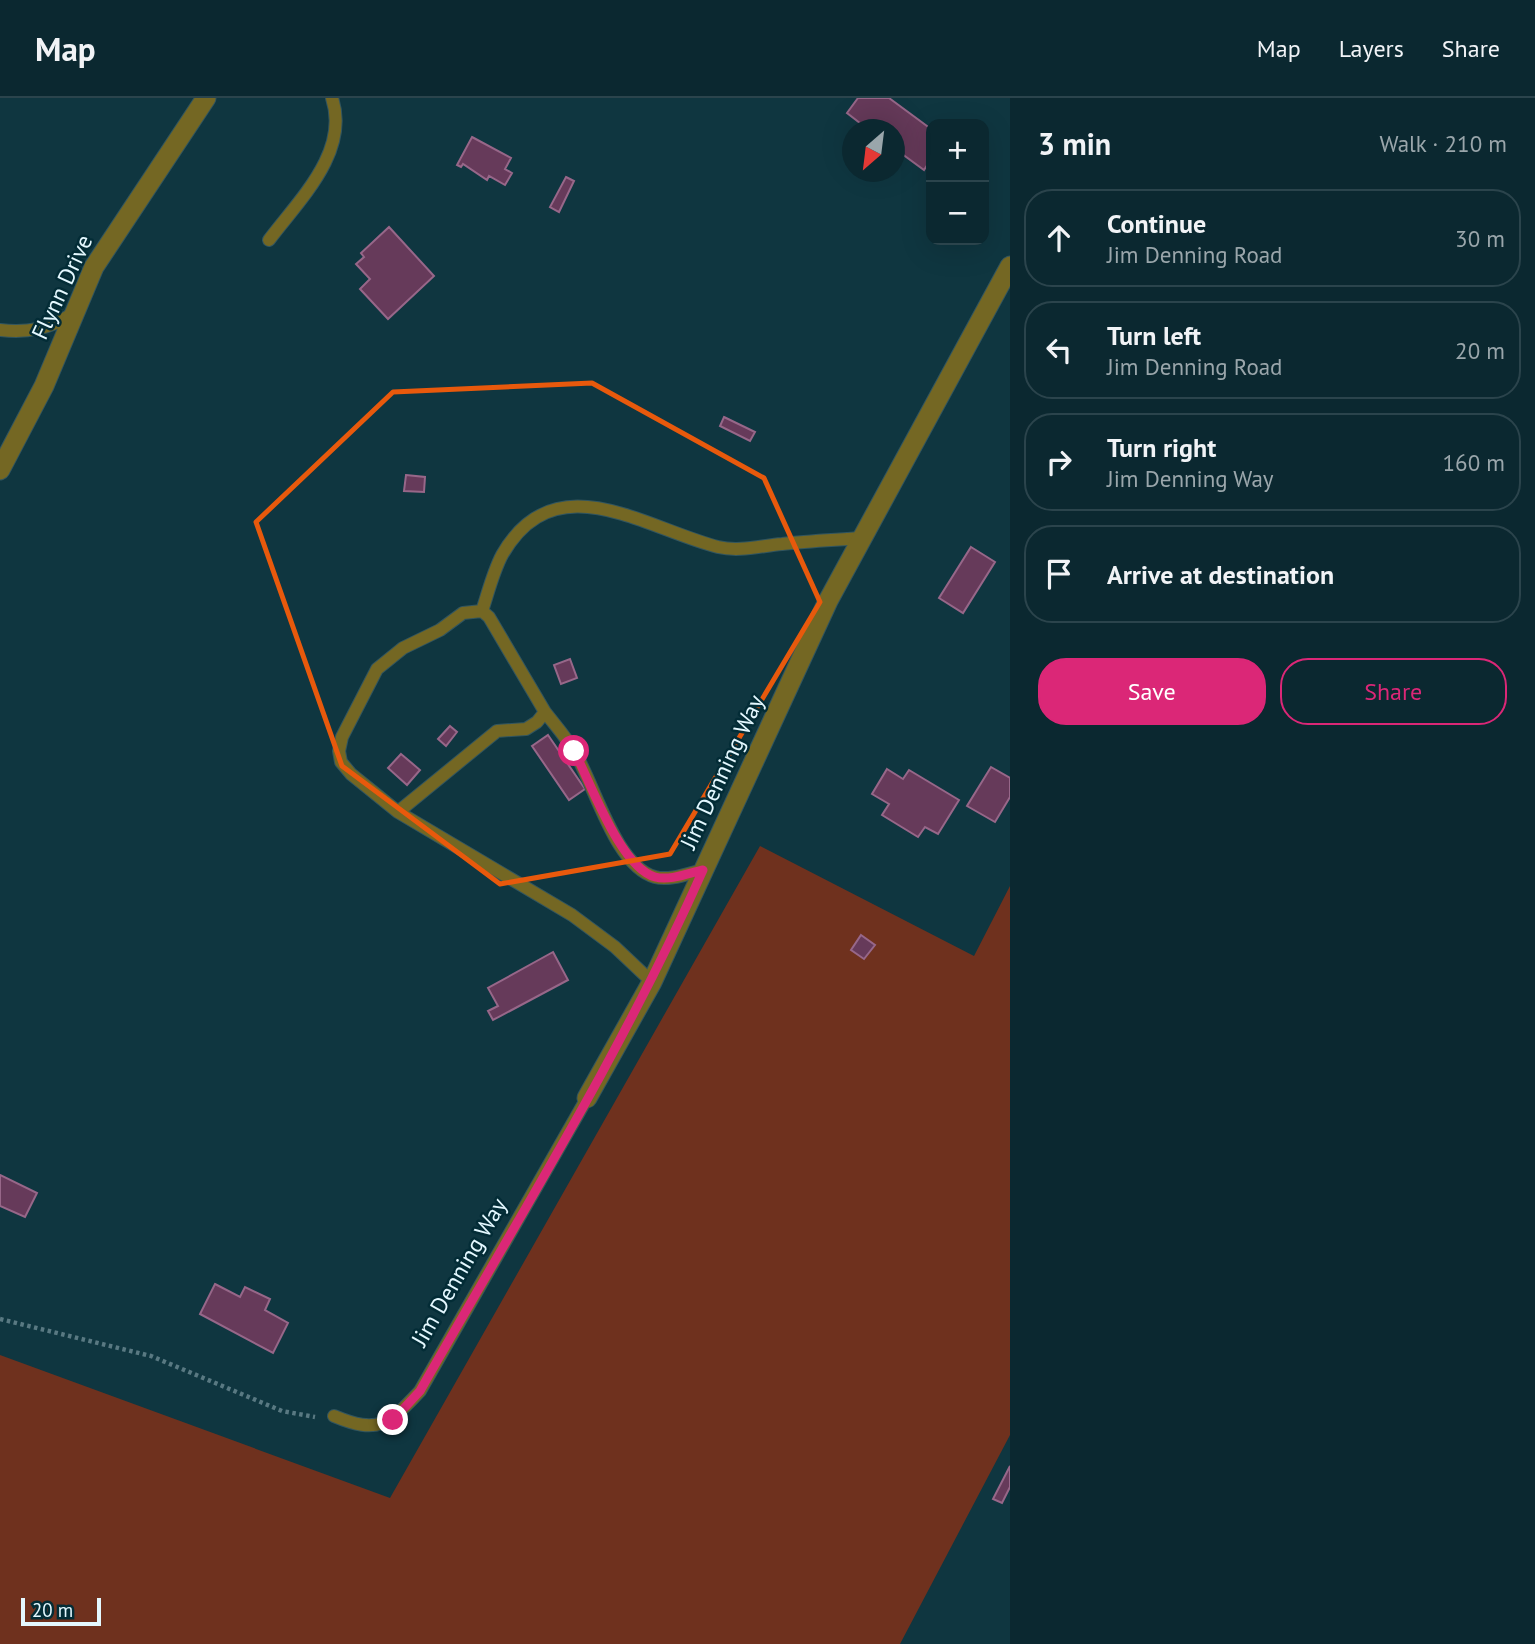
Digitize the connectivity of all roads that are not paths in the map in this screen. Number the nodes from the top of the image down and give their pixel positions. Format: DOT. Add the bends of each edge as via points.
graph roads {
  1 [pos="206,98"];
  2 [pos="332,98"];
  3 [pos="269,240"];
  4 [pos="1010,266"];
  5 [pos="75,312"];
  6 [pos="0,330"];
  7 [pos="0,470"];
  8 [pos="862,538"];
  9 [pos="482,611"];
  10 [pos="545,712"];
  11 [pos="398,812"];
  12 [pos="703,870"];
  13 [pos="652,982"];
  14 [pos="587,1098"];
  15 [pos="334,1416"];
  1 -- 5 [label="street, Flynn Drive" via="94,267"];
  2 -- 3 [label="lane" via="334,148"];
  4 -- 8 [label="street, Jim Denning Way"];
  5 -- 6 [label="lane" via="40,330"];
  5 -- 7 [label="street, Flynn Drive" via="44,386"];
  8 -- 9 [label="lane" via="748,549 719,547 632,515 578,504 548,512 519,530 501,557"];
  8 -- 12 [label="street, Jim Denning Way"];
  9 -- 10 [label="lane"];
  9 -- 11 [label="lane" via="463,613 377,668 342,737 341,762"];
  10 -- 11 [label="lane" via="526,729 497,731"];
  10 -- 12 [label="lane" via="574,751 620,846 636,868 667,878"];
  11 -- 13 [label="lane" via="572,915"];
  12 -- 13 [label="street, Jim Denning Way"];
  13 -- 14 [label="street, Jim Denning Way"];
  14 -- 15 [label="lane, Jim Denning Way" via="420,1391 393,1420 372,1427"];
}
